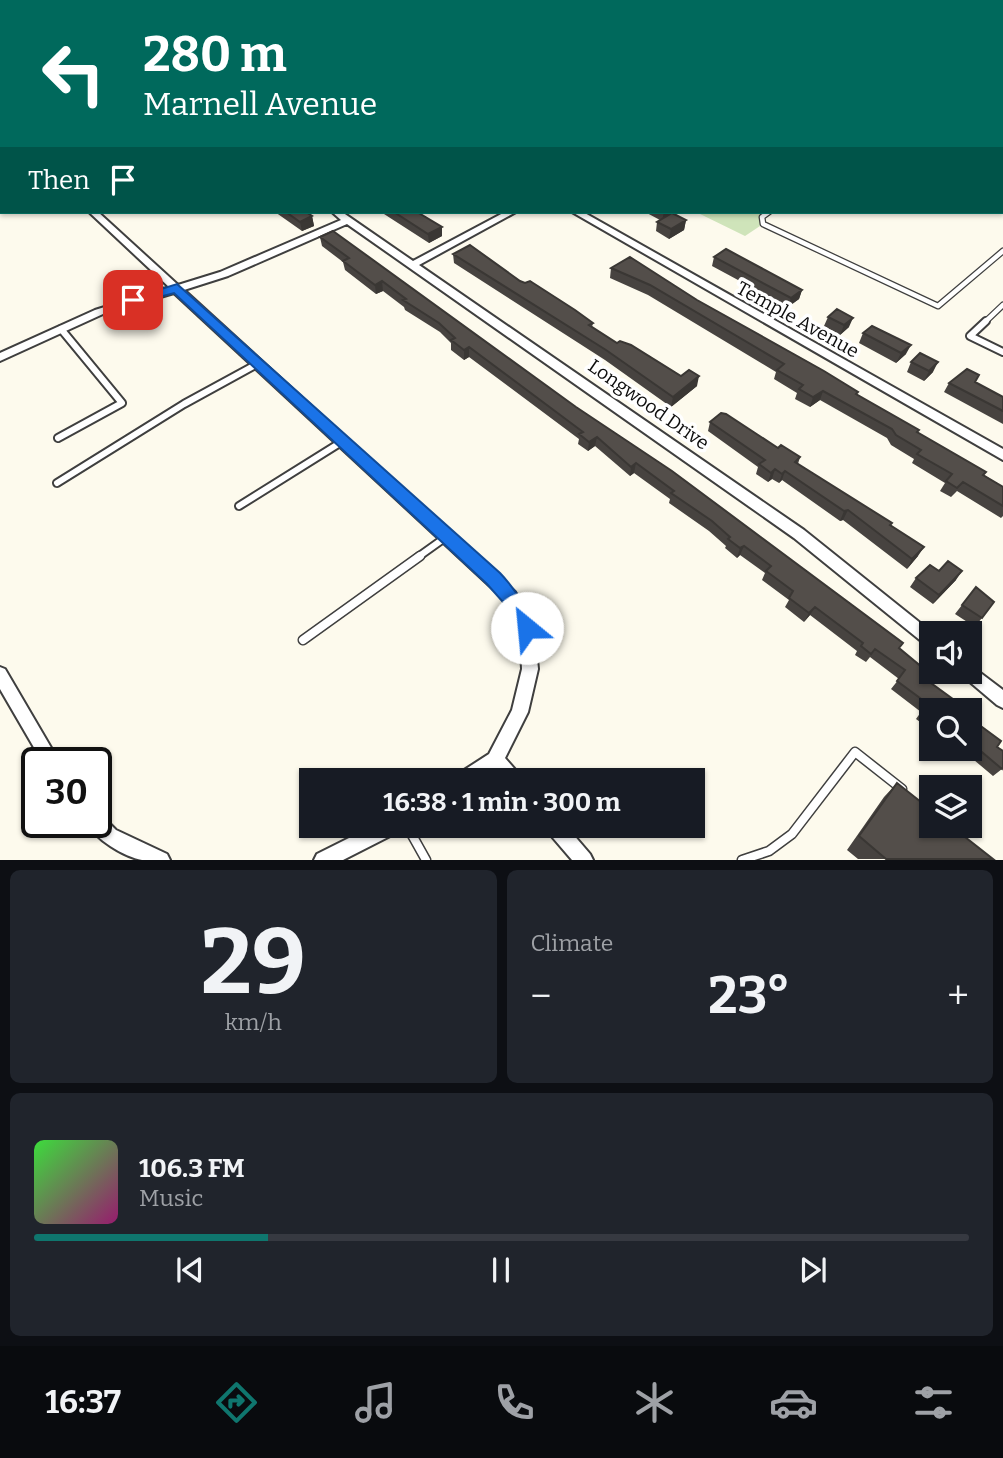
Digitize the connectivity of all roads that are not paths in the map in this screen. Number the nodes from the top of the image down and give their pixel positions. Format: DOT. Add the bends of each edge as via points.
graph roads {
  1 [pos="95,214"];
  2 [pos="339,214"];
  3 [pos="508,214"];
  4 [pos="581,214"];
  5 [pos="766,214"];
  6 [pos="348,220"];
  7 [pos="1003,251"];
  8 [pos="412,265"];
  9 [pos="177,288"];
  10 [pos="1003,305"];
  11 [pos="61,329"];
  12 [pos="1003,352"];
  13 [pos="0,357"];
  14 [pos="259,363"];
  15 [pos="58,438"];
  16 [pos="343,441"];
  17 [pos="1003,455"];
  18 [pos="57,483"];
  19 [pos="239,506"];
  20 [pos="447,536"];
  21 [pos="919,630"];
  22 [pos="303,640"];
  23 [pos="0,674"];
  24 [pos="982,683"];
  25 [pos="5,696"];
  26 [pos="1003,700"];
  27 [pos="40,747"];
  28 [pos="495,760"];
  29 [pos="483,768"];
  30 [pos="502,768"];
  31 [pos="909,794"];
  32 [pos="112,837"];
  33 [pos="367,838"];
  34 [pos="414,838"];
  35 [pos="565,838"];
  36 [pos="162,859"];
  37 [pos="324,859"];
  38 [pos="426,859"];
  39 [pos="584,859"];
  40 [pos="742,859"];
  1 -- 9 [label="street"];
  2 -- 6 [label="street, Longwood Drive"];
  3 -- 8 [label="street"];
  4 -- 17 [label="street, Temple Avenue"];
  5 -- 7 [label="lane" via="763,223 938,306"];
  6 -- 8 [label="street, Longwood Drive"];
  6 -- 9 [label="street" via="270,257"];
  8 -- 21 [label="street, Longwood Drive" via="799,534"];
  9 -- 11 [label="street"];
  9 -- 14 [label="street"];
  10 -- 12 [label="lane" via="970,336"];
  11 -- 13 [label="street"];
  11 -- 15 [label="lane" via="122,403"];
  14 -- 16 [label="street"];
  14 -- 18 [label="lane"];
  16 -- 19 [label="lane"];
  16 -- 20 [label="street"];
  20 -- 22 [label="lane"];
  20 -- 28 [label="street" via="510,596 527,628 530,669 520,712"];
  23 -- 25 [label="street"];
  24 -- 26 [label="street"];
  25 -- 27 [label="street"];
  28 -- 29 [label="street"];
  28 -- 30 [label="street"];
  31 -- 40 [label="lane" via="855,752 792,834 769,851"];
  32 -- 36 [label="street"];
  33 -- 37 [label="street"];
  34 -- 38 [label="lane"];
  35 -- 39 [label="street"];
}
